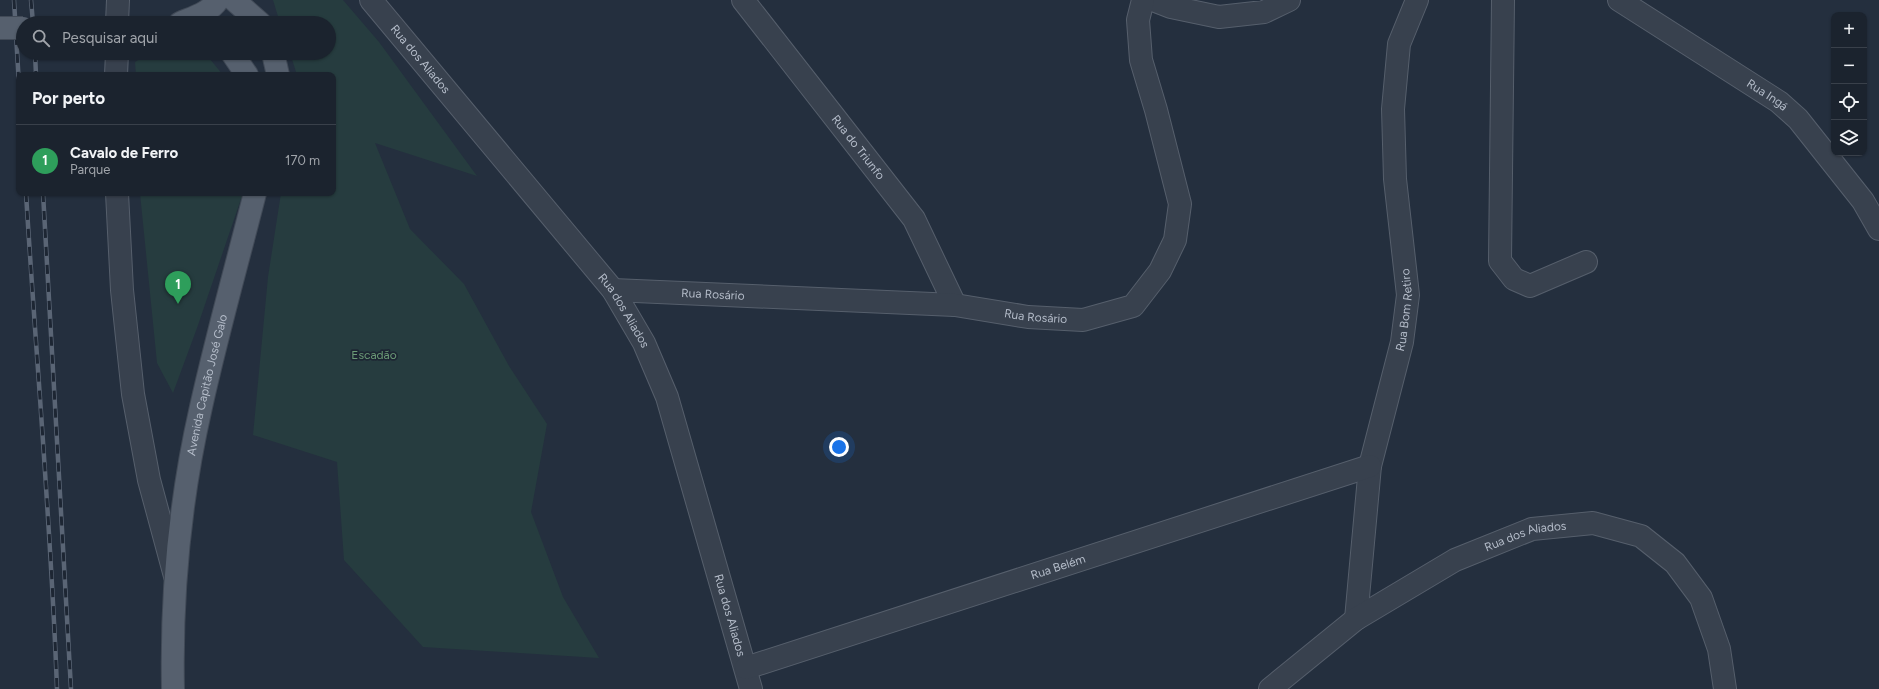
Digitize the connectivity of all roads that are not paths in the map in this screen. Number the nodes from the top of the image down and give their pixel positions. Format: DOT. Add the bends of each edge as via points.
graph roads {
  1 [pos="118,0"];
  2 [pos="218,0"];
  3 [pos="234,0"];
  4 [pos="255,0"];
  5 [pos="371,0"];
  6 [pos="743,0"];
  7 [pos="1143,0"];
  8 [pos="1153,0"];
  9 [pos="1289,0"];
  10 [pos="1417,0"];
  11 [pos="1503,0"];
  12 [pos="1619,0"];
  13 [pos="117,16"];
  14 [pos="198,16"];
  15 [pos="253,16"];
  16 [pos="260,16"];
  17 [pos="0,28"];
  18 [pos="16,28"];
  19 [pos="116,60"];
  20 [pos="237,60"];
  21 [pos="275,60"];
  22 [pos="116,72"];
  23 [pos="245,72"];
  24 [pos="277,72"];
  25 [pos="117,196"];
  26 [pos="254,196"];
  27 [pos="1879,229"];
  28 [pos="1586,262"];
  29 [pos="613,290"];
  30 [pos="955,305"];
  31 [pos="1370,466"];
  32 [pos="175,579"];
  33 [pos="1356,619"];
  34 [pos="746,668"];
  35 [pos="173,689"];
  36 [pos="751,689"];
  37 [pos="1270,689"];
  38 [pos="1725,689"];
  1 -- 13 [label="street"];
  2 -- 14 [label="main road" via="213,7"];
  3 -- 15 [label="main road"];
  4 -- 16 [label="main road"];
  5 -- 29 [label="street, Rua dos Aliados"];
  6 -- 30 [label="street, Rua do Triunfo" via="914,219"];
  7 -- 30 [label="street, Rua Rosário" via="1138,20 1141,60 1180,204 1175,240 1160,271 1133,306 1083,320 1028,317"];
  8 -- 9 [label="street" via="1170,7 1219,17 1264,12"];
  10 -- 31 [label="street, Rua Bom Retiro" via="1399,44 1393,109 1395,179 1408,296 1402,342"];
  11 -- 28 [label="street" via="1500,261 1514,279 1530,286"];
  12 -- 27 [label="street, Rua Ingá" via="1779,102 1798,119 1863,201"];
  17 -- 18 [label="main road, bridge"];
  19 -- 22 [label="street"];
  20 -- 23 [label="main road"];
  21 -- 24 [label="main road"];
  25 -- 32 [label="street, Avenida Capitão José Galo" via="122,290 133,394 149,480"];
  26 -- 32 [label="main road, Avenida Capitão José Galo" via="200,408"];
  29 -- 30 [label="street, Rua Rosário"];
  29 -- 34 [label="street, Rua dos Aliados" via="644,343 667,397"];
  31 -- 33 [label="street, Rua Bom Retiro"];
  31 -- 34 [label="street, Rua Belém"];
  32 -- 35 [label="main road, Avenida Capitão José Galo"];
  33 -- 37 [label="street, Rua dos Aliados"];
  33 -- 38 [label="street, Rua dos Aliados" via="1455,560 1532,529 1593,523 1641,536 1675,563 1701,598 1719,649"];
  34 -- 36 [label="street, Rua dos Aliados"];
}
